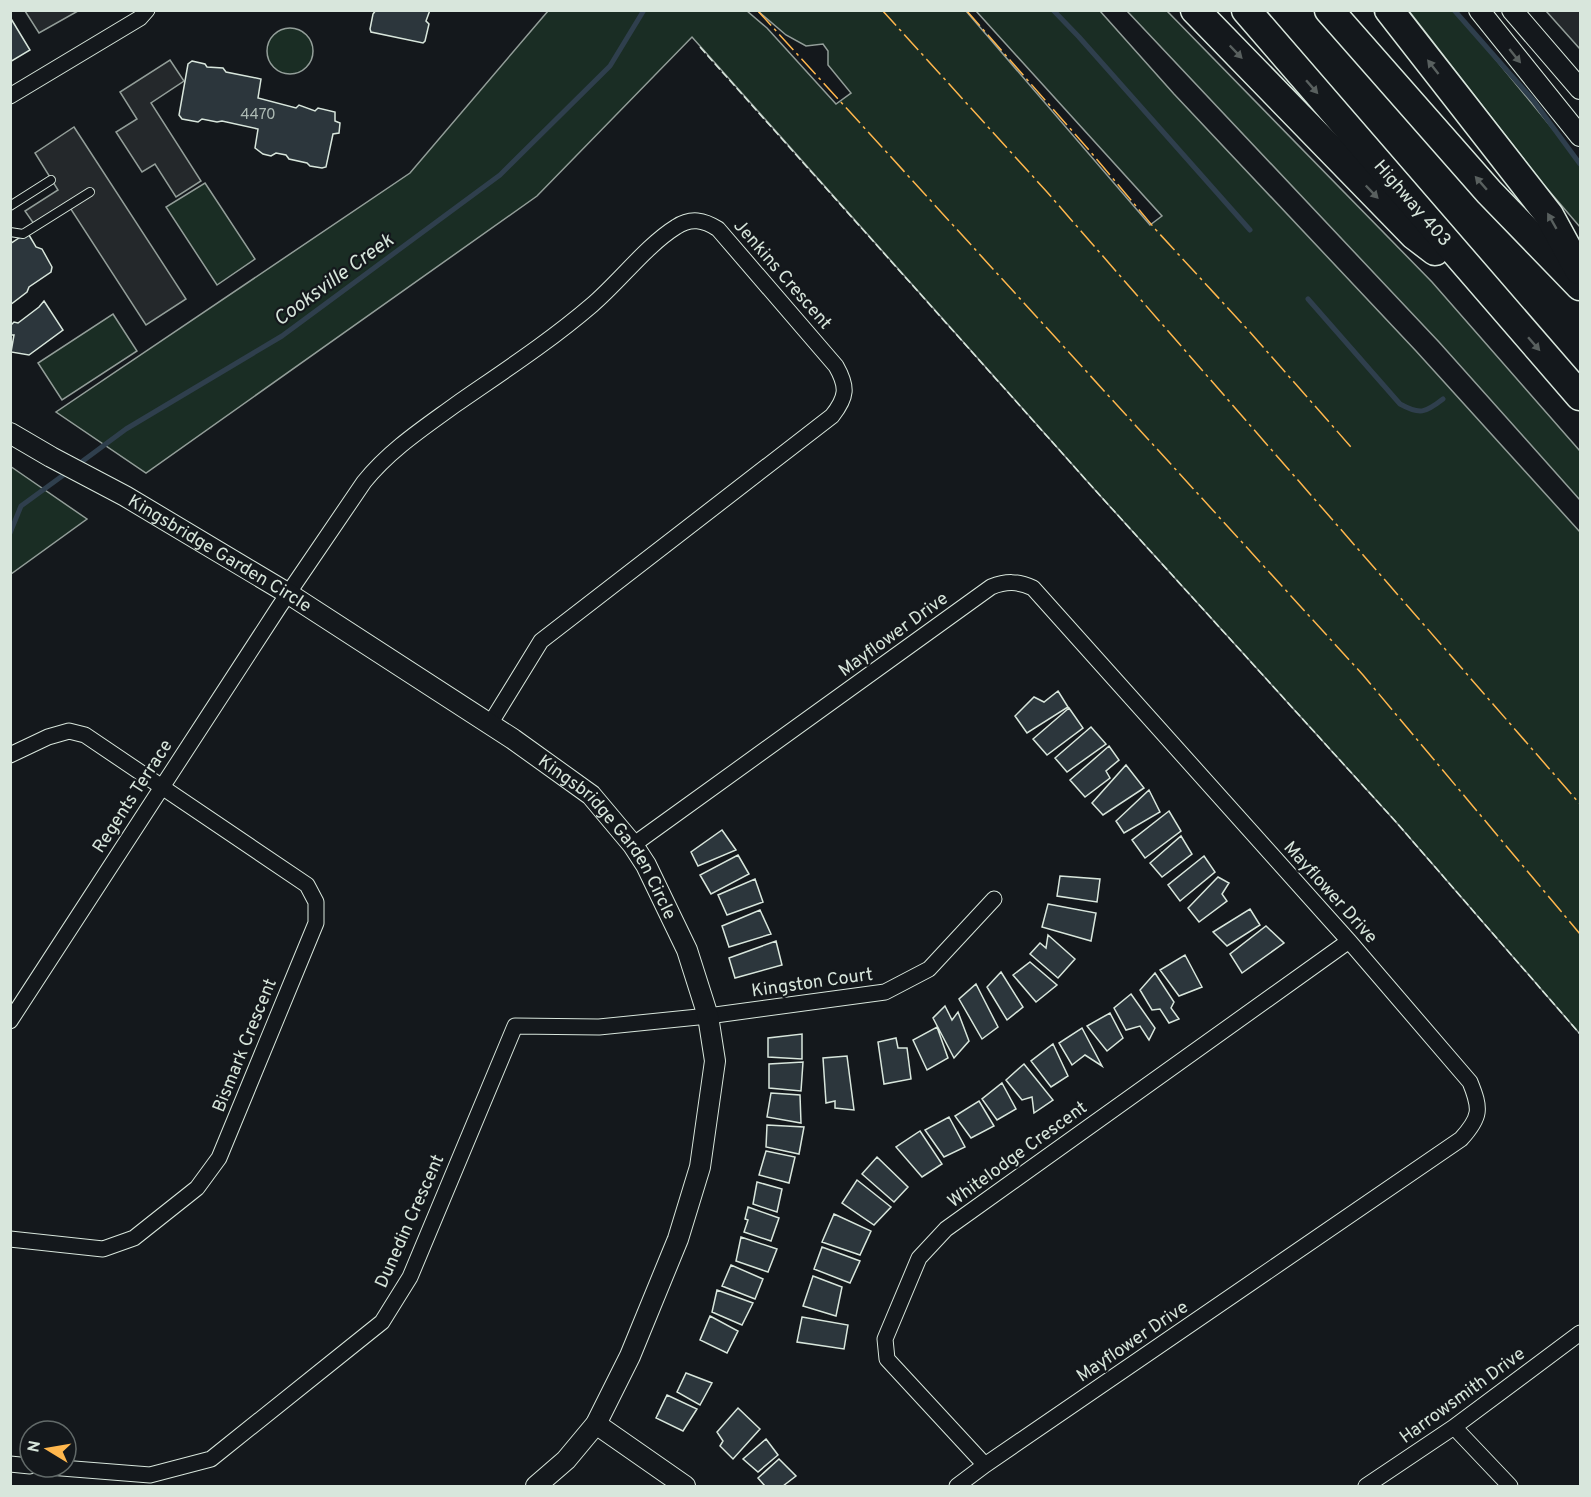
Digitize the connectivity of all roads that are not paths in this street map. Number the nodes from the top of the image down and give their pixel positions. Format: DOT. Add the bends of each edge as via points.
graph roads {
  1 [pos="147,10"];
  2 [pos="1195,10"];
  3 [pos="1246,10"];
  4 [pos="1329,10"];
  5 [pos="1389,10"];
  6 [pos="1479,10"];
  7 [pos="1512,10"];
  8 [pos="1581,89"];
  9 [pos="10,96"];
  10 [pos="1581,136"];
  11 [pos="51,180"];
  12 [pos="90,192"];
  13 [pos="10,206"];
  14 [pos="10,232"];
  15 [pos="1581,272"];
  16 [pos="1581,285"];
  17 [pos="1496,300"];
  18 [pos="1581,396"];
  19 [pos="10,433"];
  20 [pos="289,594"];
  21 [pos="490,724"];
  22 [pos="10,755"];
  23 [pos="162,786"];
  24 [pos="633,845"];
  25 [pos="994,899"];
  26 [pos="1349,941"];
  27 [pos="708,1016"];
  28 [pos="10,1021"];
  29 [pos="10,1239"];
  30 [pos="1581,1333"];
  31 [pos="596,1424"];
  32 [pos="1454,1426"];
  33 [pos="985,1465"];
  34 [pos="78,1469"];
  35 [pos="536,1486"];
  36 [pos="685,1486"];
  37 [pos="957,1486"];
  38 [pos="1366,1486"];
  39 [pos="1510,1486"];
  1 -- 9 [label="street" via="140,18"];
  2 -- 17 [label="highway, one-way" via="1414,235"];
  3 -- 17 [label="highway, Highway 403, one-way"];
  16 -- 4 [label="highway, one-way" via="1489,192"];
  15 -- 5 [label="highway, one-way" via="1549,215"];
  6 -- 10 [label="street, one-way"];
  7 -- 8 [label="street"];
  11 -- 13 [label="lane"];
  12 -- 14 [label="lane" via="23,234"];
  17 -- 18 [label="highway, Highway 403, one-way"];
  19 -- 20 [label="street, Kingsbridge Garden Circle"];
  20 -- 21 [label="street, Kingsbridge Garden Circle"];
  20 -- 21 [label="street, Jenkins Crescent" via="364,482 401,444 593,305 676,226 690,220 705,221 718,229 836,366 844,379 841,404 832,416 542,641"];
  20 -- 23 [label="street, Regents Terrace"];
  21 -- 24 [label="street, Kingsbridge Garden Circle" via="591,795"];
  22 -- 23 [label="street, Bismark Crescent" via="69,731 85,735"];
  23 -- 28 [label="street, Regents Terrace"];
  23 -- 29 [label="street, Bismark Crescent" via="307,885 316,902 316,923 219,1158 197,1188 134,1238 103,1249"];
  24 -- 26 [label="street, Mayflower Drive" via="991,587 1013,582 1033,588"];
  24 -- 27 [label="street, Kingsbridge Garden Circle" via="687,950"];
  25 -- 27 [label="street, Kingston Court" via="929,969 885,992"];
  26 -- 33 [label="street, Whitelodge Crescent" via="946,1229 919,1258 885,1339 887,1359"];
  26 -- 33 [label="street, Mayflower Drive" via="1470,1082 1478,1112 1474,1124 1461,1139"];
  27 -- 31 [label="street, Kingsbridge Garden Circle" via="715,1061 700,1167 678,1239 630,1356"];
  27 -- 34 [label="street, Dunedin Crescent" via="599,1027 515,1026 410,1276 382,1322 211,1460 150,1475"];
  30 -- 32 [label="street, Harrowsmith Drive"];
  31 -- 35 [label="street, Kingsbridge Garden Circle" via="566,1460"];
  31 -- 36 [label="street"];
  32 -- 38 [label="street, Harrowsmith Drive"];
  32 -- 39 [label="street"];
  33 -- 37 [label="street, Mayflower Drive"];
}
